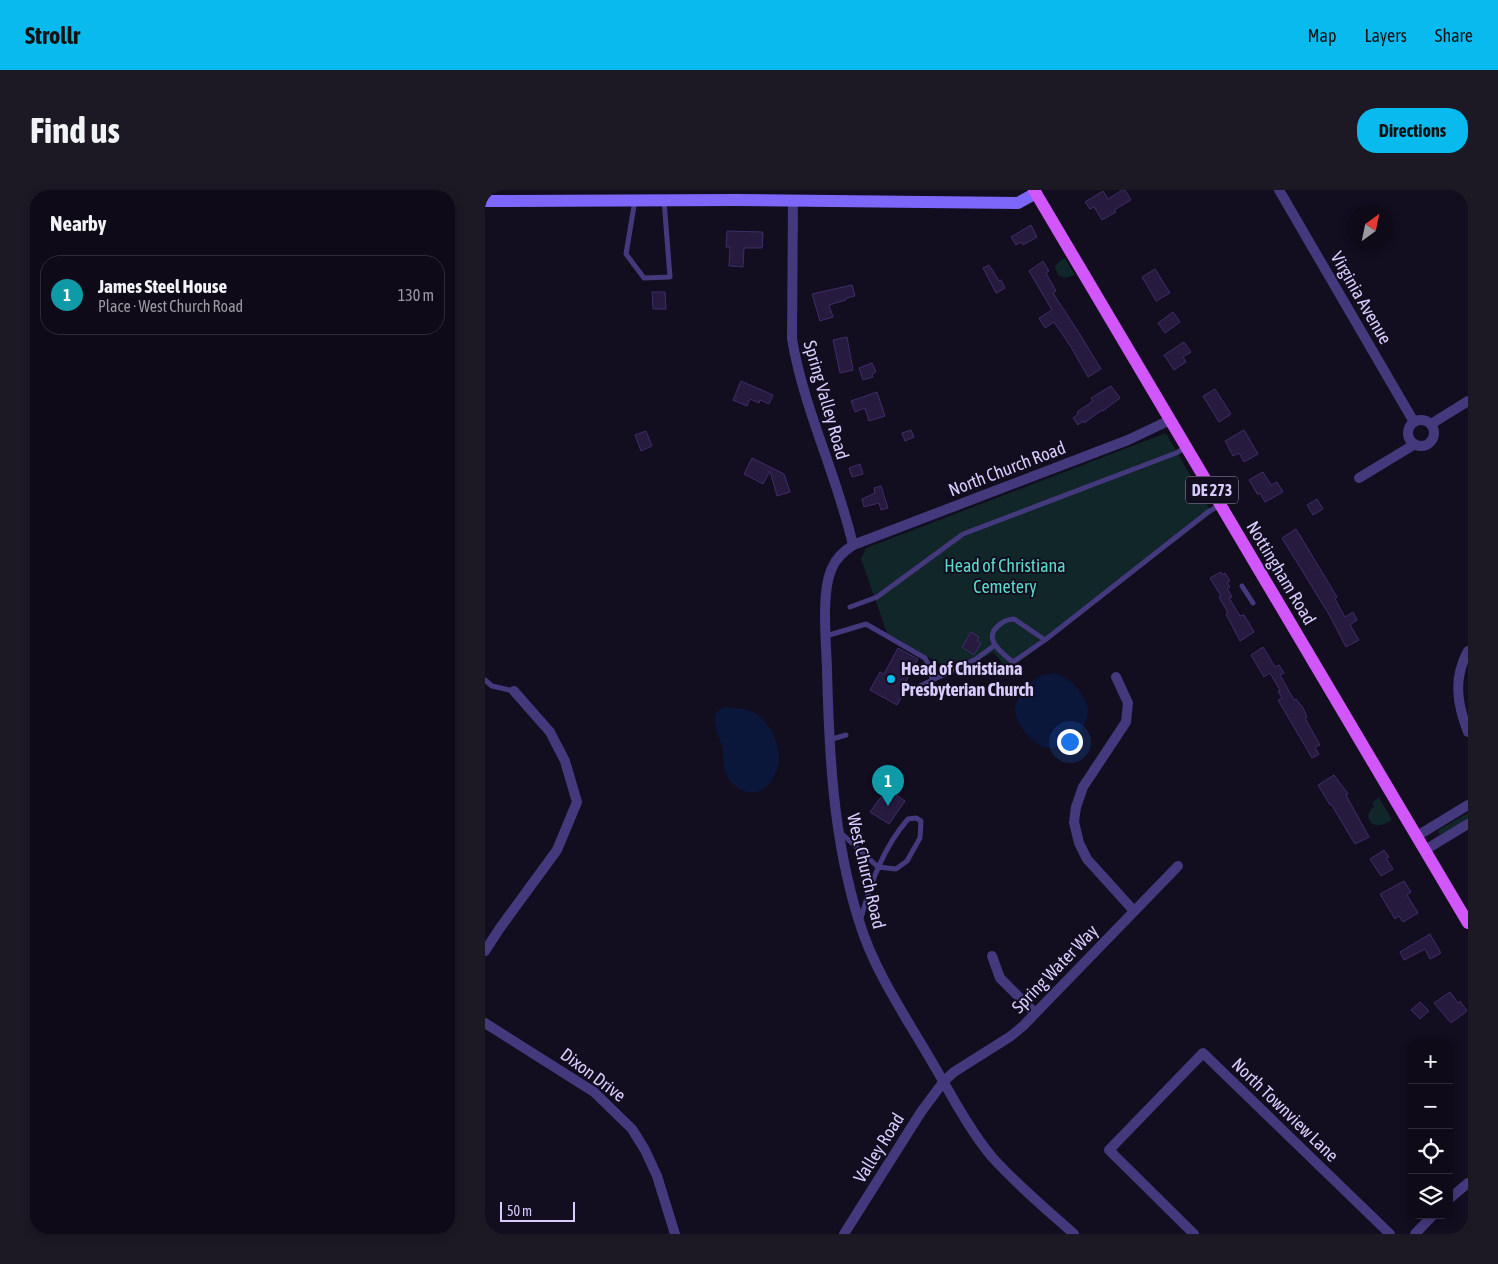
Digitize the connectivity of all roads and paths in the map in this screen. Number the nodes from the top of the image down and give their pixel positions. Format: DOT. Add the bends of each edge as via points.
graph roads {
  1 [pos="1279,190"];
  2 [pos="1035,191"];
  3 [pos="635,200"];
  4 [pos="664,200"];
  5 [pos="793,200"];
  6 [pos="485,201"];
  7 [pos="1468,401"];
  8 [pos="1170,420"];
  9 [pos="1414,422"];
  10 [pos="1431,424"];
  11 [pos="1415,444"];
  12 [pos="1186,447"];
  13 [pos="1359,478"];
  14 [pos="1220,505"];
  15 [pos="853,545"];
  16 [pos="1242,586"];
  17 [pos="1253,603"];
  18 [pos="850,607"];
  19 [pos="826,636"];
  20 [pos="1045,640"];
  21 [pos="995,645"];
  22 [pos="1468,651"];
  23 [pos="1116,677"];
  24 [pos="485,680"];
  25 [pos="932,680"];
  26 [pos="916,688"];
  27 [pos="514,691"];
  28 [pos="1468,732"];
  29 [pos="846,735"];
  30 [pos="829,740"];
  31 [pos="1468,805"];
  32 [pos="1468,824"];
  33 [pos="838,830"];
  34 [pos="1417,836"];
  35 [pos="1425,850"];
  36 [pos="1178,866"];
  37 [pos="877,867"];
  38 [pos="1134,911"];
  39 [pos="859,923"];
  40 [pos="1468,923"];
  41 [pos="485,951"];
  42 [pos="992,956"];
  43 [pos="1035,1013"];
  44 [pos="485,1023"];
  45 [pos="943,1081"];
  46 [pos="1468,1183"];
  47 [pos="1453,1196"];
  48 [pos="1429,1219"];
  49 [pos="675,1234"];
  50 [pos="844,1234"];
  51 [pos="1074,1234"];
  52 [pos="1194,1234"];
  53 [pos="1390,1234"];
  54 [pos="1415,1234"];
  1 -- 9 [label="street, Virginia Avenue"];
  2 -- 5 [label="street" via="1018,203"];
  2 -- 8 [label="main road, Nottingham Road / DE 273"];
  3 -- 4 [label="street"];
  3 -- 4 [label="lane" via="626,254 644,278 671,278"];
  3 -- 6 [label="street"];
  4 -- 5 [label="street"];
  5 -- 15 [label="street, Spring Valley Road" via="793,348 812,420"];
  7 -- 10 [label="street"];
  8 -- 12 [label="main road, Nottingham Road / DE 273"];
  8 -- 15 [label="street, North Church Road" via="1120,443"];
  9 -- 10 [label="street" via="1421,420"];
  9 -- 11 [label="street, Virginia Avenue" via="1409,434"];
  10 -- 11 [label="street" via="1434,433 1431,441 1424,445"];
  11 -- 13 [label="street"];
  12 -- 14 [label="main road, Nottingham Road / DE 273"];
  12 -- 18 [label="lane" via="963,534 877,597"];
  14 -- 20 [label="lane"];
  14 -- 34 [label="main road, Nottingham Road / DE 273"];
  15 -- 19 [label="street, West Church Road" via="840,555 830,573"];
  16 -- 17 [label="lane"];
  19 -- 25 [label="lane" via="866,624 925,658"];
  19 -- 30 [label="street, West Church Road"];
  20 -- 21 [label="lane" via="1013,662"];
  20 -- 21 [label="lane" via="1014,619 1009,619 993,632 991,637"];
  21 -- 25 [label="lane" via="976,659"];
  22 -- 28 [label="street" via="1460,669 1457,690"];
  23 -- 38 [label="street" via="1128,703 1126,722 1083,788 1074,822 1087,859"];
  24 -- 27 [label="lane" via="492,686"];
  25 -- 26 [label="lane"];
  27 -- 41 [label="street" via="550,732 565,761 577,802 557,850"];
  29 -- 30 [label="lane"];
  30 -- 33 [label="street, West Church Road"];
  31 -- 34 [label="street"];
  32 -- 35 [label="street"];
  33 -- 37 [label="lane"];
  33 -- 39 [label="street, West Church Road"];
  34 -- 35 [label="main road, Nottingham Road / DE 273"];
  35 -- 40 [label="main road, Nottingham Road / DE 273"];
  36 -- 38 [label="street, Spring Water Way"];
  37 -- 37 [label="lane" via="896,869 907,861 921,838 921,821 908,819"];
  37 -- 39 [label="lane"];
  38 -- 43 [label="street, Spring Water Way"];
  39 -- 45 [label="street, West Church Road" via="884,979"];
  42 -- 43 [label="street" via="1000,978"];
  43 -- 45 [label="street, Spring Water Way" via="1011,1036"];
  44 -- 49 [label="street, Dixon Drive" via="594,1092 632,1129 657,1176"];
  45 -- 50 [label="street, Valley Road"];
  45 -- 51 [label="street, West Church Road" via="989,1152"];
  46 -- 47 [label="street"];
  48 -- 54 [label="street"];
  52 -- 53 [label="street, North Townview Lane" via="1109,1150 1203,1053"];
}
